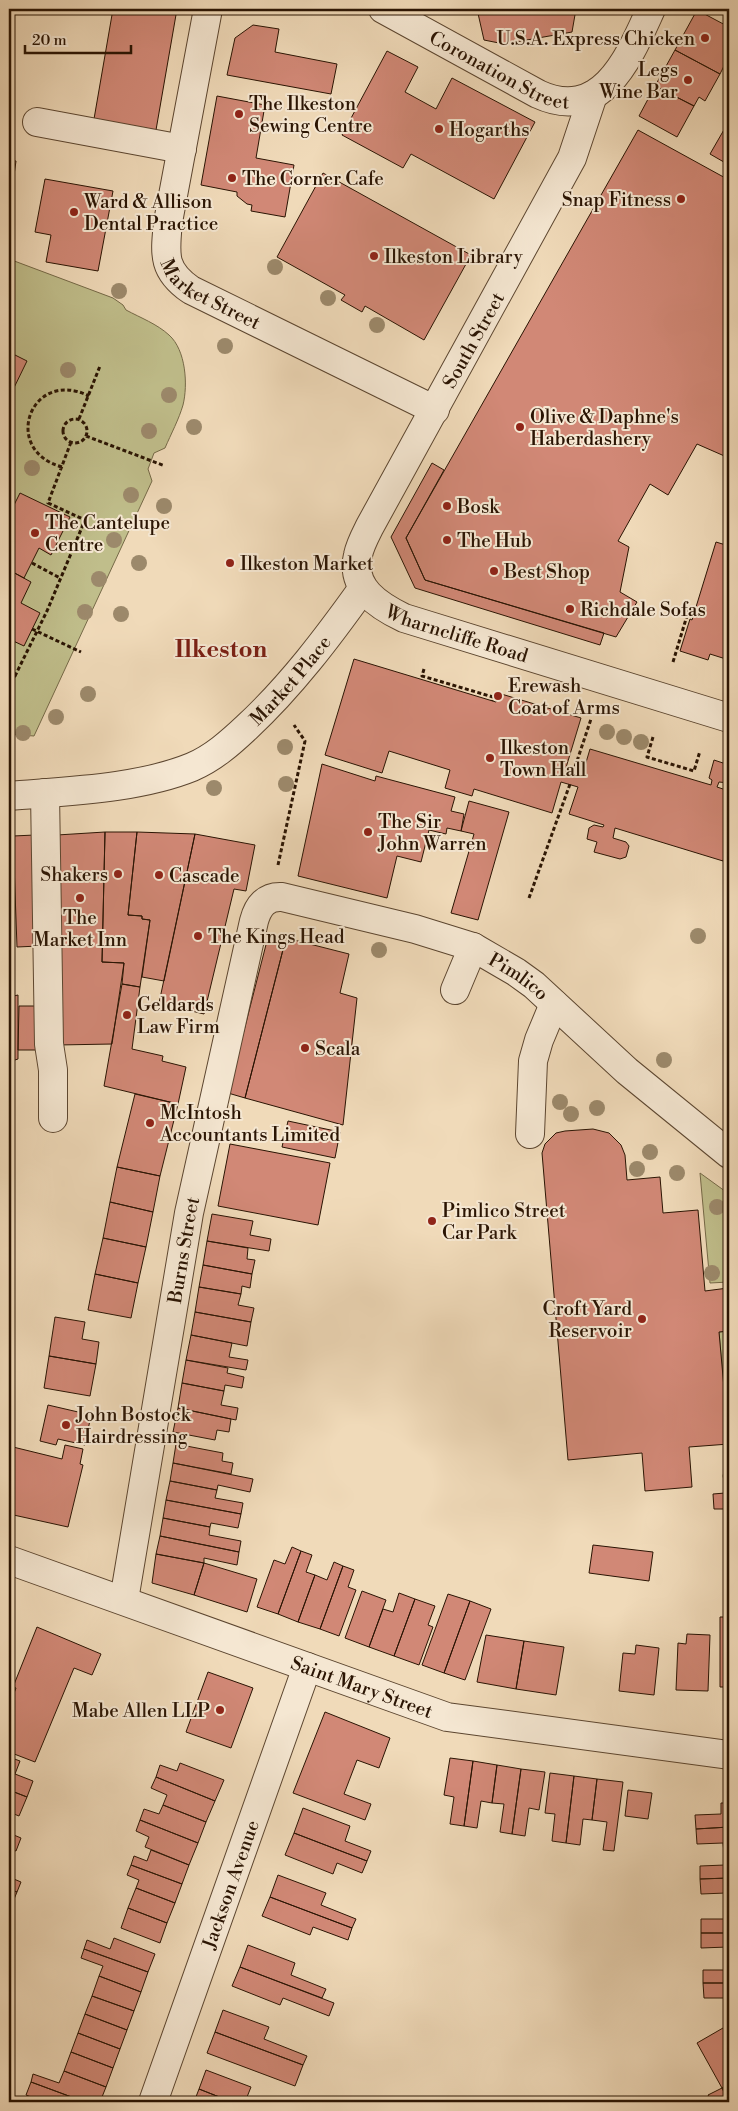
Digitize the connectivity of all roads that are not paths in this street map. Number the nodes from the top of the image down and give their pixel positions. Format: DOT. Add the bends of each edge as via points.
graph roads {
  1 [pos="208,9"];
  2 [pos="382,9"];
  3 [pos="651,9"];
  4 [pos="594,94"];
  5 [pos="37,122"];
  6 [pos="182,149"];
  7 [pos="435,410"];
  8 [pos="364,588"];
  9 [pos="729,718"];
  10 [pos="45,793"];
  11 [pos="9,796"];
  12 [pos="261,905"];
  13 [pos="473,947"];
  14 [pos="455,990"];
  15 [pos="554,1004"];
  16 [pos="54,1118"];
  17 [pos="530,1134"];
  18 [pos="729,1154"];
  19 [pos="9,1560"];
  20 [pos="124,1600"];
  21 [pos="307,1667"];
  22 [pos="729,1755"];
  23 [pos="154,2102"];
  1 -- 6 [label="street, Market Street"];
  2 -- 4 [label="street, Coronation Street" via="549,99 570,101"];
  3 -- 4 [label="street" via="618,72"];
  4 -- 7 [label="street, South Street" via="572,158"];
  5 -- 6 [label="street"];
  6 -- 7 [label="street, Market Street" via="165,253 167,265 180,282 190,290"];
  7 -- 8 [label="street" via="362,542 357,572"];
  8 -- 9 [label="street, Wharncliffe Road" via="382,608 404,618"];
  8 -- 10 [label="street, Market Place" via="276,700 221,750 192,766 156,777"];
  10 -- 11 [label="street, Market Place"];
  10 -- 16 [label="street" via="49,1044"];
  12 -- 13 [label="street, Pimlico" via="272,896 282,897 415,929"];
  12 -- 20 [label="street, Burns Street" via="254,921 189,1213"];
  13 -- 14 [label="street"];
  13 -- 15 [label="street, Pimlico" via="516,972"];
  15 -- 17 [label="street" via="533,1060"];
  15 -- 18 [label="street, Pimlico" via="627,1070"];
  19 -- 20 [label="street, Saint Mary Street"];
  20 -- 21 [label="street, Saint Mary Street"];
  21 -- 22 [label="street, Saint Mary Street" via="447,1717"];
  21 -- 23 [label="street, Jackson Avenue"];
}
